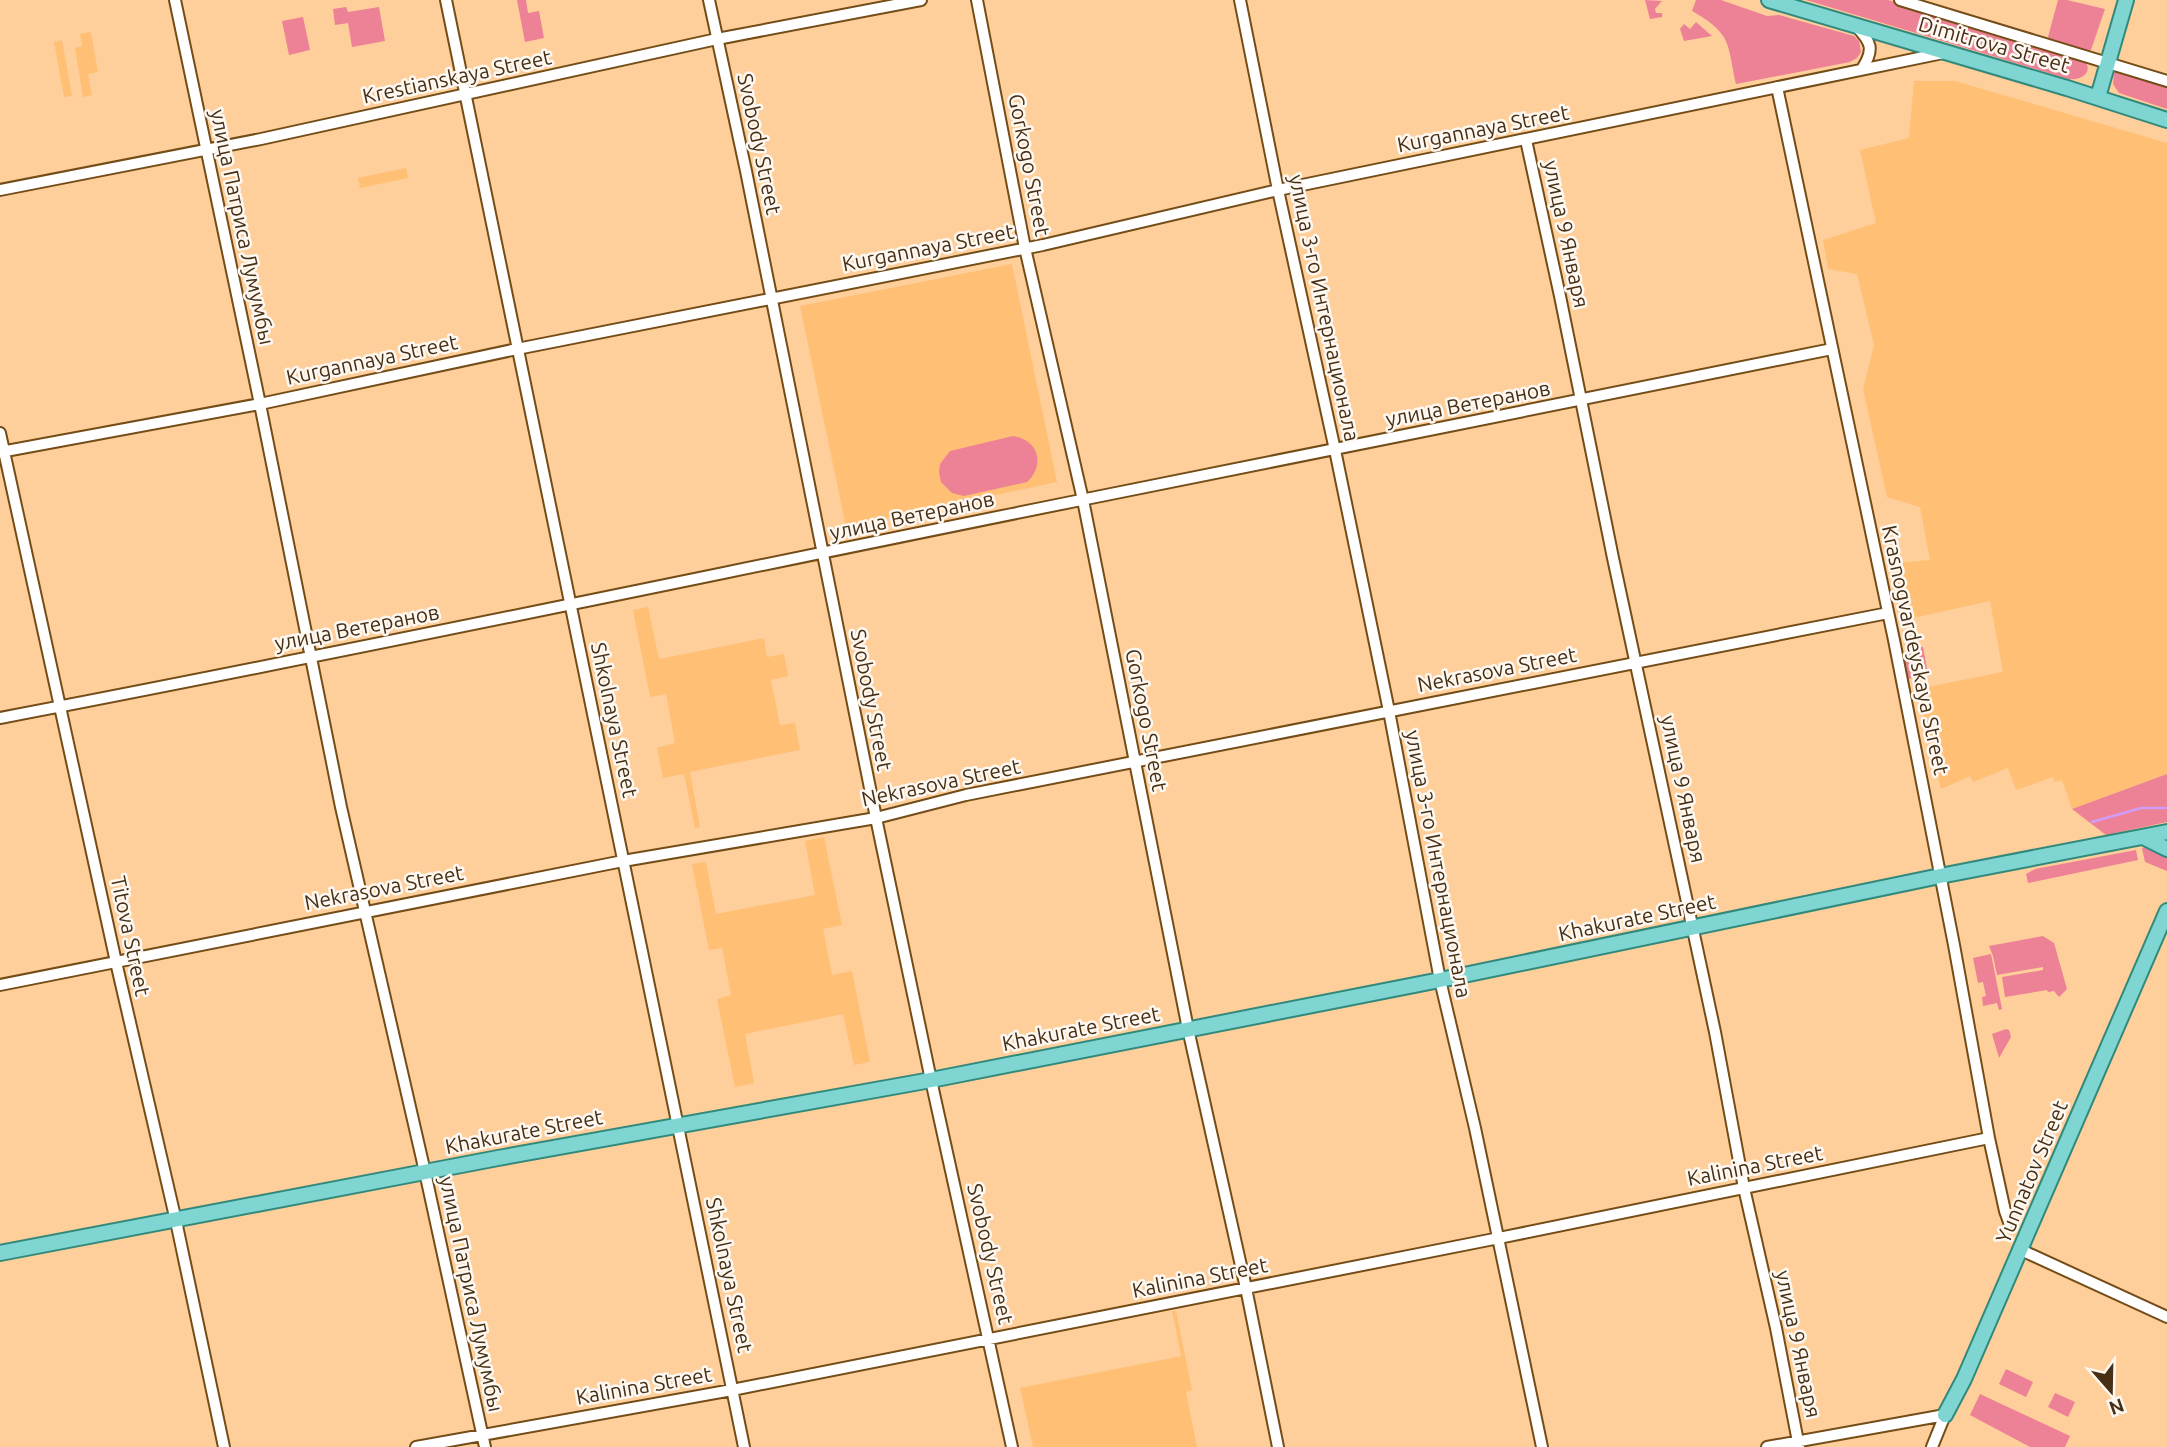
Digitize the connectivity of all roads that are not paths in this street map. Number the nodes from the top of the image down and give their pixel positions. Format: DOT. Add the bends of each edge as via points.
graph roads {
  1 [pos="175,0"];
  2 [pos="446,0"];
  3 [pos="709,0"];
  4 [pos="921,0"];
  5 [pos="977,0"];
  6 [pos="1240,0"];
  7 [pos="1769,0"];
  8 [pos="1900,0"];
  9 [pos="2117,0"];
  10 [pos="2126,0"];
  11 [pos="1856,26"];
  12 [pos="717,39"];
  13 [pos="1943,53"];
  14 [pos="2104,62"];
  15 [pos="1862,69"];
  16 [pos="2167,81"];
  17 [pos="1777,87"];
  18 [pos="464,94"];
  19 [pos="2094,96"];
  20 [pos="2167,120"];
  21 [pos="1526,139"];
  22 [pos="205,149"];
  23 [pos="0,190"];
  24 [pos="1278,190"];
  25 [pos="1025,248"];
  26 [pos="771,299"];
  27 [pos="517,349"];
  28 [pos="1832,349"];
  29 [pos="1581,401"];
  30 [pos="260,404"];
  31 [pos="0,433"];
  32 [pos="1335,450"];
  33 [pos="2,452"];
  34 [pos="1083,500"];
  35 [pos="822,554"];
  36 [pos="570,606"];
  37 [pos="1888,613"];
  38 [pos="312,657"];
  39 [pos="1636,663"];
  40 [pos="61,706"];
  41 [pos="1389,711"];
  42 [pos="0,718"];
  43 [pos="1134,763"];
  44 [pos="876,818"];
  45 [pos="2167,832"];
  46 [pos="2143,837"];
  47 [pos="2167,849"];
  48 [pos="623,861"];
  49 [pos="1941,876"];
  50 [pos="2167,911"];
  51 [pos="363,912"];
  52 [pos="1692,928"];
  53 [pos="116,961"];
  54 [pos="1440,980"];
  55 [pos="0,985"];
  56 [pos="1188,1030"];
  57 [pos="931,1080"];
  58 [pos="678,1125"];
  59 [pos="1989,1138"];
  60 [pos="425,1172"];
  61 [pos="1744,1188"];
  62 [pos="176,1221"];
  63 [pos="2009,1222"];
  64 [pos="1499,1238"];
  65 [pos="2021,1250"];
  66 [pos="0,1253"];
  67 [pos="1246,1288"];
  68 [pos="2167,1317"];
  69 [pos="990,1339"];
  70 [pos="733,1390"];
  71 [pos="1945,1415"];
  72 [pos="482,1434"];
  73 [pos="1799,1444"];
  74 [pos="224,1447"];
  75 [pos="416,1447"];
  76 [pos="485,1447"];
  77 [pos="744,1447"];
  78 [pos="1012,1447"];
  79 [pos="1278,1447"];
  80 [pos="1542,1447"];
  81 [pos="1767,1447"];
  82 [pos="1932,1447"];
  1 -- 22 [label="street, улица Патриса Лумумбы"];
  2 -- 18 [label="street, Shkolnaya Street"];
  3 -- 12 [label="street, Svobody Street"];
  4 -- 12 [label="street, Krestianskaya Street"];
  5 -- 25 [label="street, Gorkogo Street"];
  6 -- 24 [label="street, улица 3-го Интернационала"];
  7 -- 11 [label="main road, Dimitrova Street"];
  8 -- 14 [label="street"];
  9 -- 14 [label="main road"];
  10 -- 14 [label="main road"];
  11 -- 13 [label="main road, Dimitrova Street"];
  11 -- 15 [label="street" via="1871,48"];
  12 -- 18 [label="street, Krestianskaya Street"];
  12 -- 26 [label="street, Svobody Street"];
  13 -- 15 [label="street, Kurgannaya Street"];
  13 -- 19 [label="main road, Dimitrova Street"];
  14 -- 16 [label="street"];
  14 -- 19 [label="main road"];
  15 -- 17 [label="street, Kurgannaya Street"];
  17 -- 21 [label="street, Kurgannaya Street"];
  17 -- 28 [label="street, Krasnogvardeyskaya Street"];
  18 -- 22 [label="street, Krestianskaya Street"];
  18 -- 27 [label="street, Shkolnaya Street"];
  19 -- 20 [label="main road, Dimitrova Street"];
  21 -- 24 [label="street, Kurgannaya Street"];
  21 -- 29 [label="street, улица 9 Января"];
  22 -- 23 [label="street, Krestianskaya Street"];
  22 -- 30 [label="street, улица Патриса Лумумбы"];
  24 -- 25 [label="street, Kurgannaya Street"];
  24 -- 32 [label="street, улица 3-го Интернационала"];
  25 -- 26 [label="street, Kurgannaya Street"];
  25 -- 34 [label="street, Gorkogo Street"];
  26 -- 27 [label="street, Kurgannaya Street"];
  26 -- 35 [label="street, Svobody Street"];
  27 -- 30 [label="street, Kurgannaya Street"];
  27 -- 36 [label="street, Shkolnaya Street"];
  28 -- 29 [label="street, улица Ветеранов"];
  28 -- 37 [label="street, Krasnogvardeyskaya Street"];
  29 -- 32 [label="street, улица Ветеранов"];
  29 -- 39 [label="street, улица 9 Января"];
  30 -- 33 [label="street, Kurgannaya Street"];
  30 -- 38 [label="street, улица Патриса Лумумбы"];
  31 -- 33 [label="street, Titova Street"];
  32 -- 34 [label="street, улица Ветеранов"];
  32 -- 41 [label="street, улица 3-го Интернационала"];
  33 -- 40 [label="street, Titova Street"];
  34 -- 35 [label="street, улица Ветеранов"];
  34 -- 43 [label="street, Gorkogo Street"];
  35 -- 36 [label="street, улица Ветеранов"];
  35 -- 44 [label="street, Svobody Street"];
  36 -- 38 [label="street, улица Ветеранов"];
  36 -- 48 [label="street, Shkolnaya Street"];
  37 -- 39 [label="street, Nekrasova Street"];
  37 -- 49 [label="street, Krasnogvardeyskaya Street"];
  38 -- 40 [label="street, улица Ветеранов"];
  38 -- 51 [label="street, улица Патриса Лумумбы"];
  39 -- 41 [label="street, Nekrasova Street"];
  39 -- 52 [label="street, улица 9 Января"];
  40 -- 42 [label="street, улица Ветеранов"];
  40 -- 53 [label="street, Titova Street"];
  41 -- 43 [label="street, Nekrasova Street"];
  41 -- 54 [label="street, улица 3-го Интернационала"];
  43 -- 44 [label="street, Nekrasova Street" via="966,795"];
  43 -- 56 [label="street, Gorkogo Street"];
  44 -- 48 [label="street, Nekrasova Street"];
  44 -- 57 [label="street, Svobody Street"];
  45 -- 46 [label="main road, Khakurate Street"];
  46 -- 47 [label="main road"];
  46 -- 49 [label="main road, Khakurate Street"];
  48 -- 51 [label="street, Nekrasova Street"];
  48 -- 58 [label="street, Shkolnaya Street"];
  49 -- 52 [label="main road, Khakurate Street"];
  49 -- 59 [label="street, Krasnogvardeyskaya Street"];
  50 -- 65 [label="main road, Yunnatov Street"];
  51 -- 53 [label="street, Nekrasova Street"];
  51 -- 60 [label="street, улица Патриса Лумумбы"];
  52 -- 54 [label="main road, Khakurate Street"];
  52 -- 61 [label="street, улица 9 Января"];
  53 -- 55 [label="street, Nekrasova Street"];
  53 -- 62 [label="street, Titova Street"];
  54 -- 56 [label="main road, Khakurate Street"];
  54 -- 64 [label="street, улица 3-го Интернационала"];
  56 -- 57 [label="main road, Khakurate Street"];
  56 -- 67 [label="street, Gorkogo Street"];
  57 -- 58 [label="main road, Khakurate Street"];
  57 -- 69 [label="street, Svobody Street"];
  58 -- 60 [label="main road, Khakurate Street"];
  58 -- 70 [label="street, Shkolnaya Street"];
  59 -- 61 [label="street, Kalinina Street"];
  59 -- 63 [label="street, Krasnogvardeyskaya Street"];
  60 -- 62 [label="main road, Khakurate Street"];
  60 -- 72 [label="street, улица Патриса Лумумбы"];
  61 -- 64 [label="street, Kalinina Street"];
  61 -- 73 [label="street, улица 9 Января"];
  62 -- 66 [label="main road, Khakurate Street"];
  62 -- 74 [label="street, Titova Street"];
  64 -- 67 [label="street, Kalinina Street"];
  64 -- 80 [label="street, улица 3-го Интернационала"];
  65 -- 68 [label="street"];
  65 -- 71 [label="main road, Yunnatov Street"];
  67 -- 69 [label="street, Kalinina Street"];
  67 -- 79 [label="street, Gorkogo Street"];
  69 -- 70 [label="street, Kalinina Street"];
  69 -- 78 [label="street, Svobody Street"];
  70 -- 72 [label="street, Kalinina Street"];
  70 -- 77 [label="street, Shkolnaya Street"];
  71 -- 73 [label="street"];
  71 -- 82 [label="street, Yunnatov Street"];
  72 -- 75 [label="street, Kalinina Street"];
  72 -- 76 [label="street, улица Патриса Лумумбы"];
  73 -- 81 [label="street"];
}
